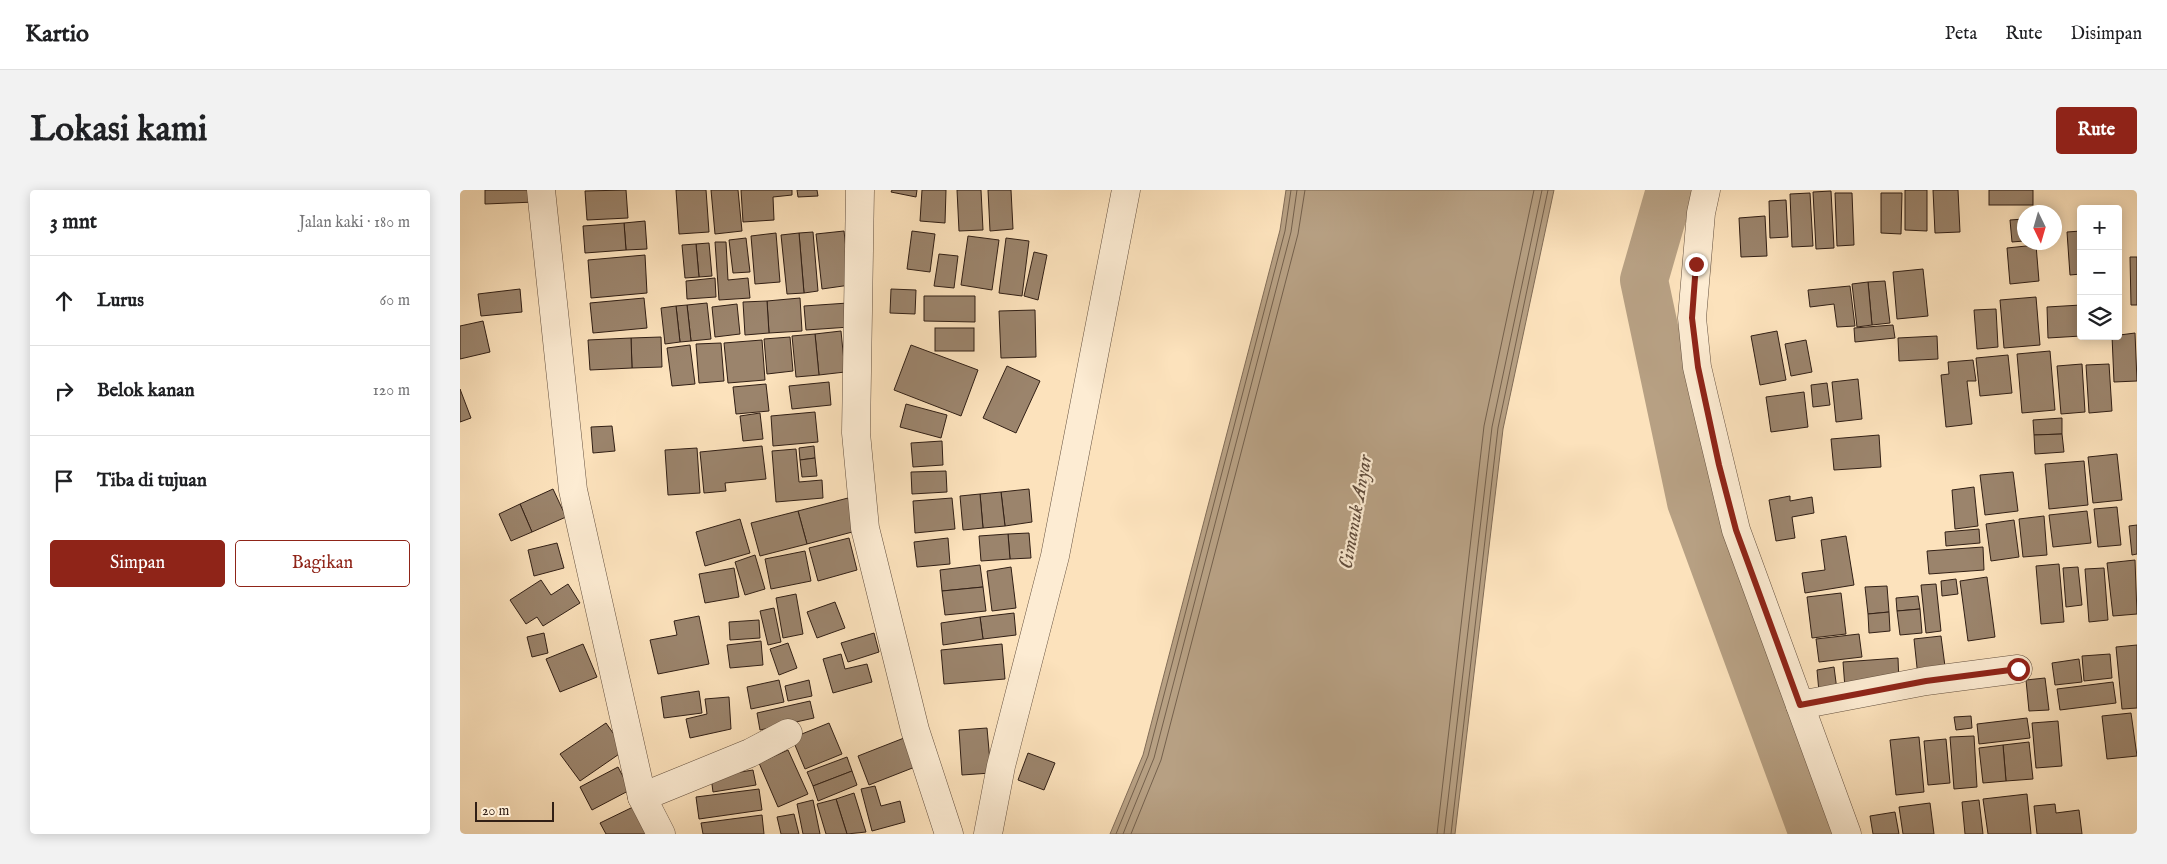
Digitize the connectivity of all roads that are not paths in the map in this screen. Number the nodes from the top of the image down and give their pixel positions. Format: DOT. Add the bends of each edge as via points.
graph roads {
  1 [pos="542,190"];
  2 [pos="860,190"];
  3 [pos="1126,190"];
  4 [pos="1706,190"];
  5 [pos="2018,669"];
  6 [pos="1800,705"];
  7 [pos="788,733"];
  8 [pos="642,797"];
  9 [pos="945,833"];
  10 [pos="661,834"];
  11 [pos="988,834"];
  12 [pos="1847,834"];
  1 -- 8 [label="street" via="573,490"];
  2 -- 9 [label="street" via="856,433 865,528 915,730"];
  3 -- 11 [label="street" via="1055,556 1001,766"];
  4 -- 6 [label="street" via="1692,318 1698,367 1736,530"];
  5 -- 6 [label="street" via="1926,681"];
  6 -- 12 [label="street"];
  7 -- 8 [label="street" via="750,753"];
  8 -- 10 [label="street"];
}
